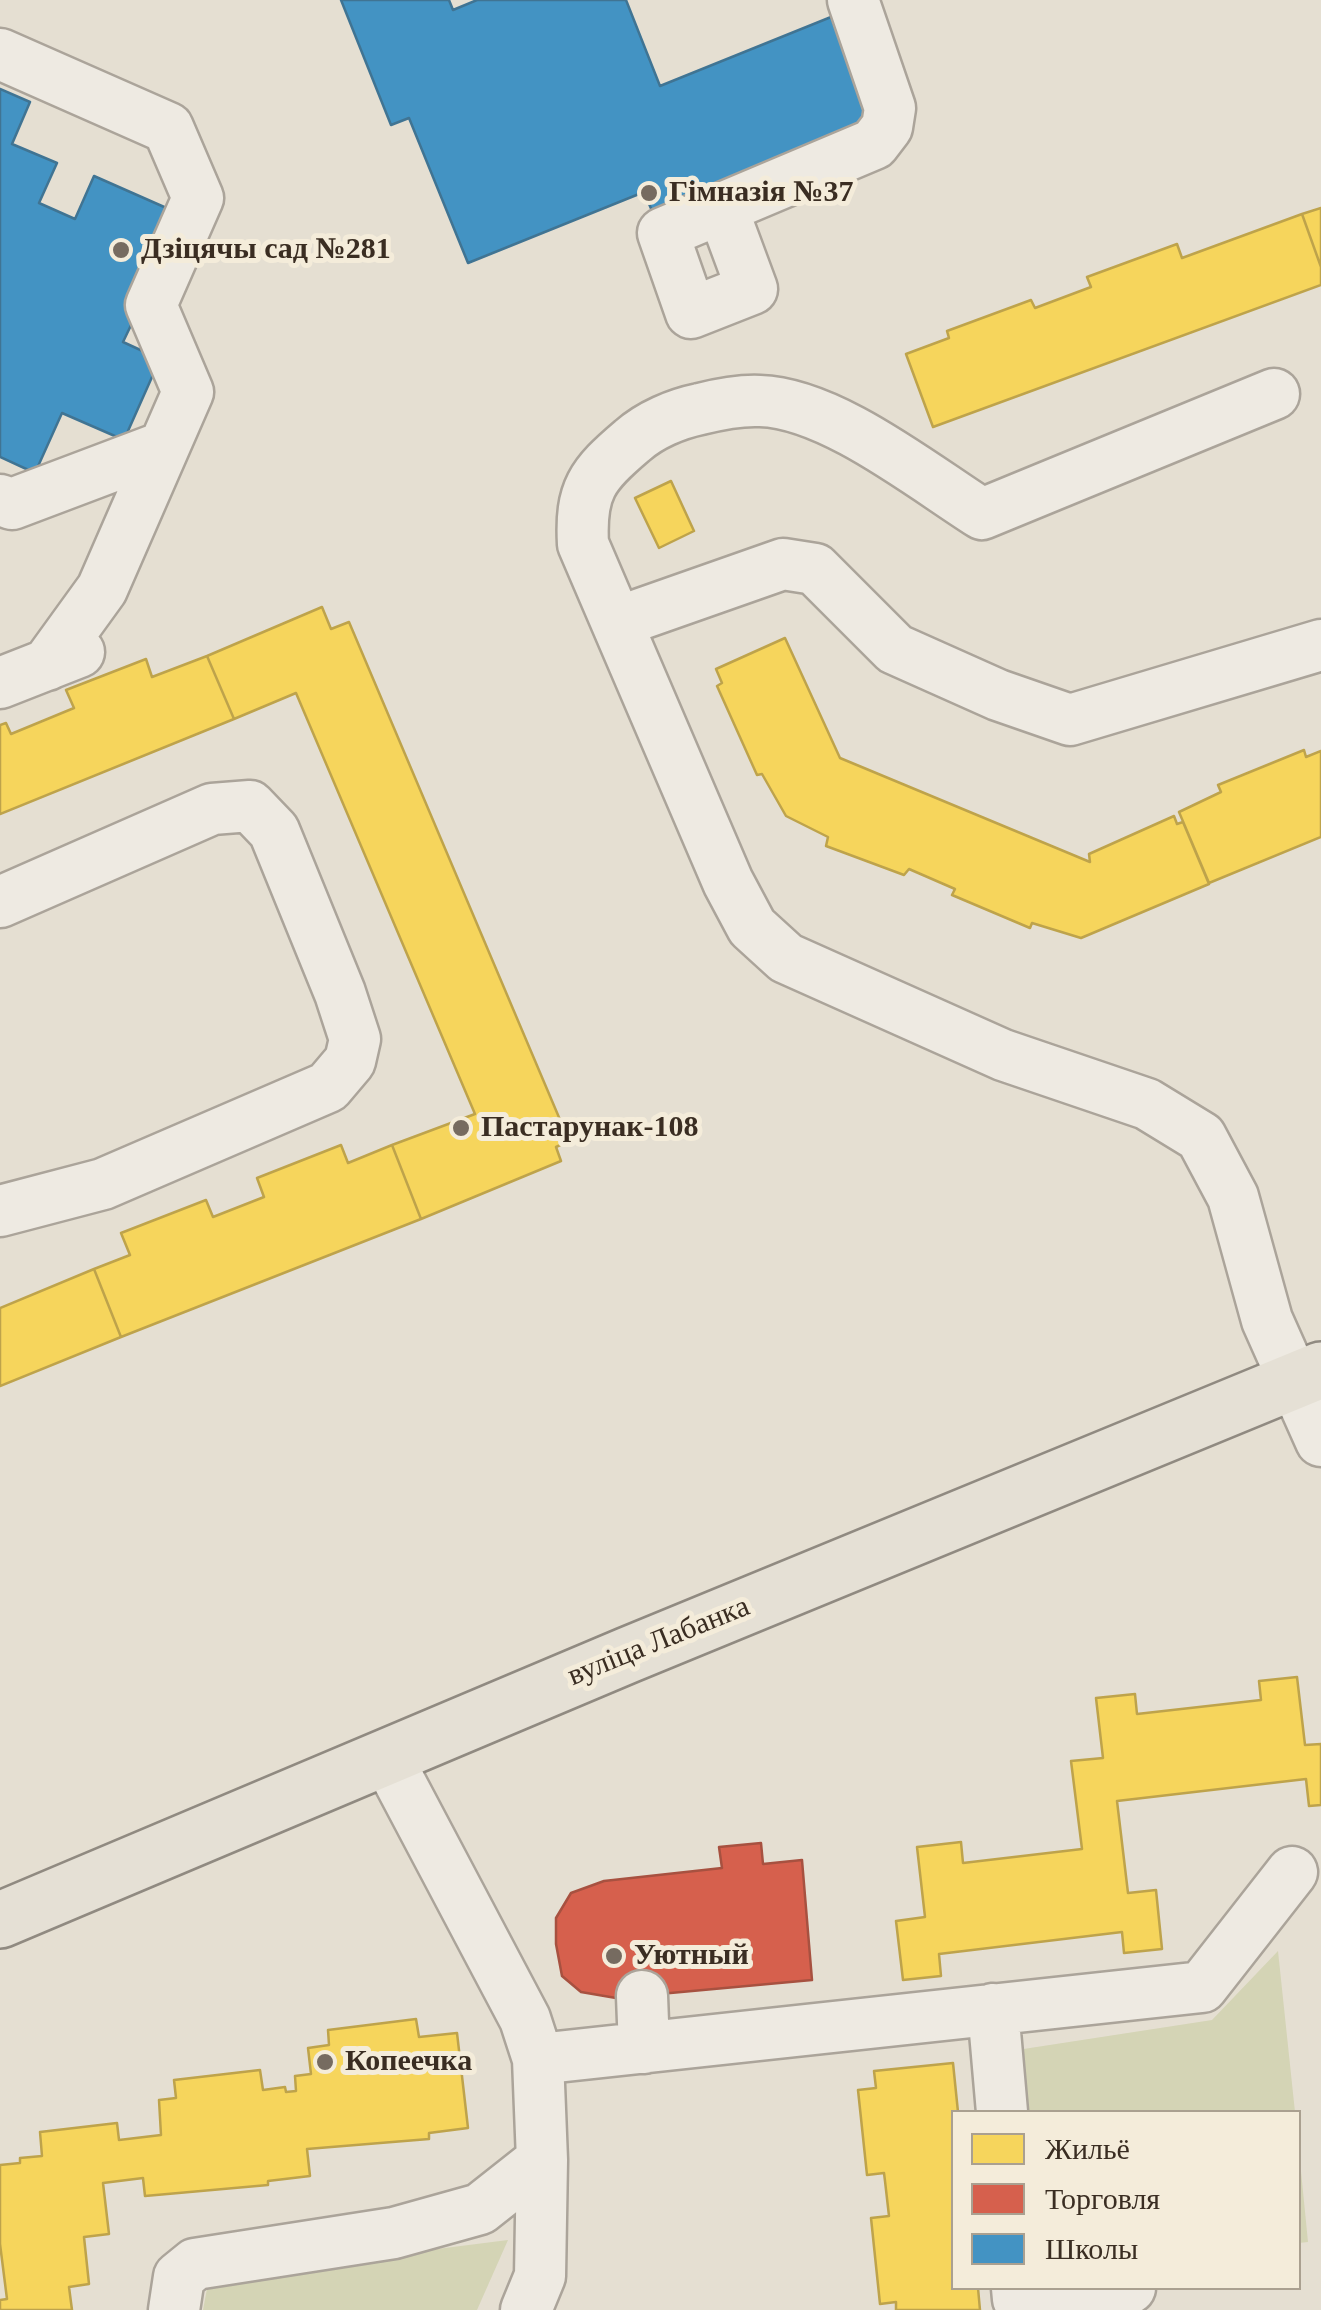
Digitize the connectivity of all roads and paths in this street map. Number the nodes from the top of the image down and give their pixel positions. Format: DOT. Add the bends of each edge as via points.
graph roads {
  1 [pos="854,0"];
  2 [pos="0,54"];
  3 [pos="722,208"];
  4 [pos="1274,394"];
  5 [pos="163,447"];
  6 [pos="0,500"];
  7 [pos="618,622"];
  8 [pos="1321,646"];
  9 [pos="0,683"];
  10 [pos="0,902"];
  11 [pos="0,1210"];
  12 [pos="1307,1376"];
  13 [pos="1321,1440"];
  14 [pos="386,1756"];
  15 [pos="1292,1872"];
  16 [pos="0,1920"];
  17 [pos="642,1996"];
  18 [pos="993,2009"];
  19 [pos="644,2048"];
  20 [pos="538,2060"];
  21 [pos="1002,2110"];
  22 [pos="542,2160"];
  23 [pos="1017,2290"];
  24 [pos="1110,2290"];
  25 [pos="174,2310"];
  26 [pos="526,2310"];
  1 -- 3 [label="lane" via="890,108 888,127 874,144"];
  2 -- 5 [label="lane" via="168,128 198,198 151,305 188,392"];
  4 -- 7 [label="lane" via="982,514 834,420 765,401 687,412 642,431 587,488 583,544"];
  5 -- 6 [label="lane" via="12,504"];
  5 -- 9 [label="lane" via="68,656"];
  7 -- 8 [label="lane" via="783,564 815,569 895,650 1070,720"];
  7 -- 12 [label="lane" via="752,927 786,958 854,990 1003,1055 1147,1104 1201,1137 1232,1197 1267,1320"];
  10 -- 11 [label="lane" via="212,809 250,806 274,831 355,1039 350,1061 328,1087 102,1184"];
  12 -- 13 [label="lane"];
  12 -- 14 [label="main road, вуліца Лабанка"];
  14 -- 16 [label="main road, вуліца Лабанка"];
  14 -- 20 [label="lane" via="525,2019"];
  15 -- 18 [label="lane" via="1202,1986"];
  17 -- 19 [label="lane"];
  18 -- 19 [label="lane"];
  18 -- 21 [label="lane"];
  19 -- 20 [label="lane"];
  20 -- 22 [label="lane"];
  22 -- 25 [label="lane" via="480,2209 394,2233 195,2264 179,2276"];
  22 -- 26 [label="lane" via="540,2276"];
  23 -- 24 [label="lane" via="1018,2299"];
}
